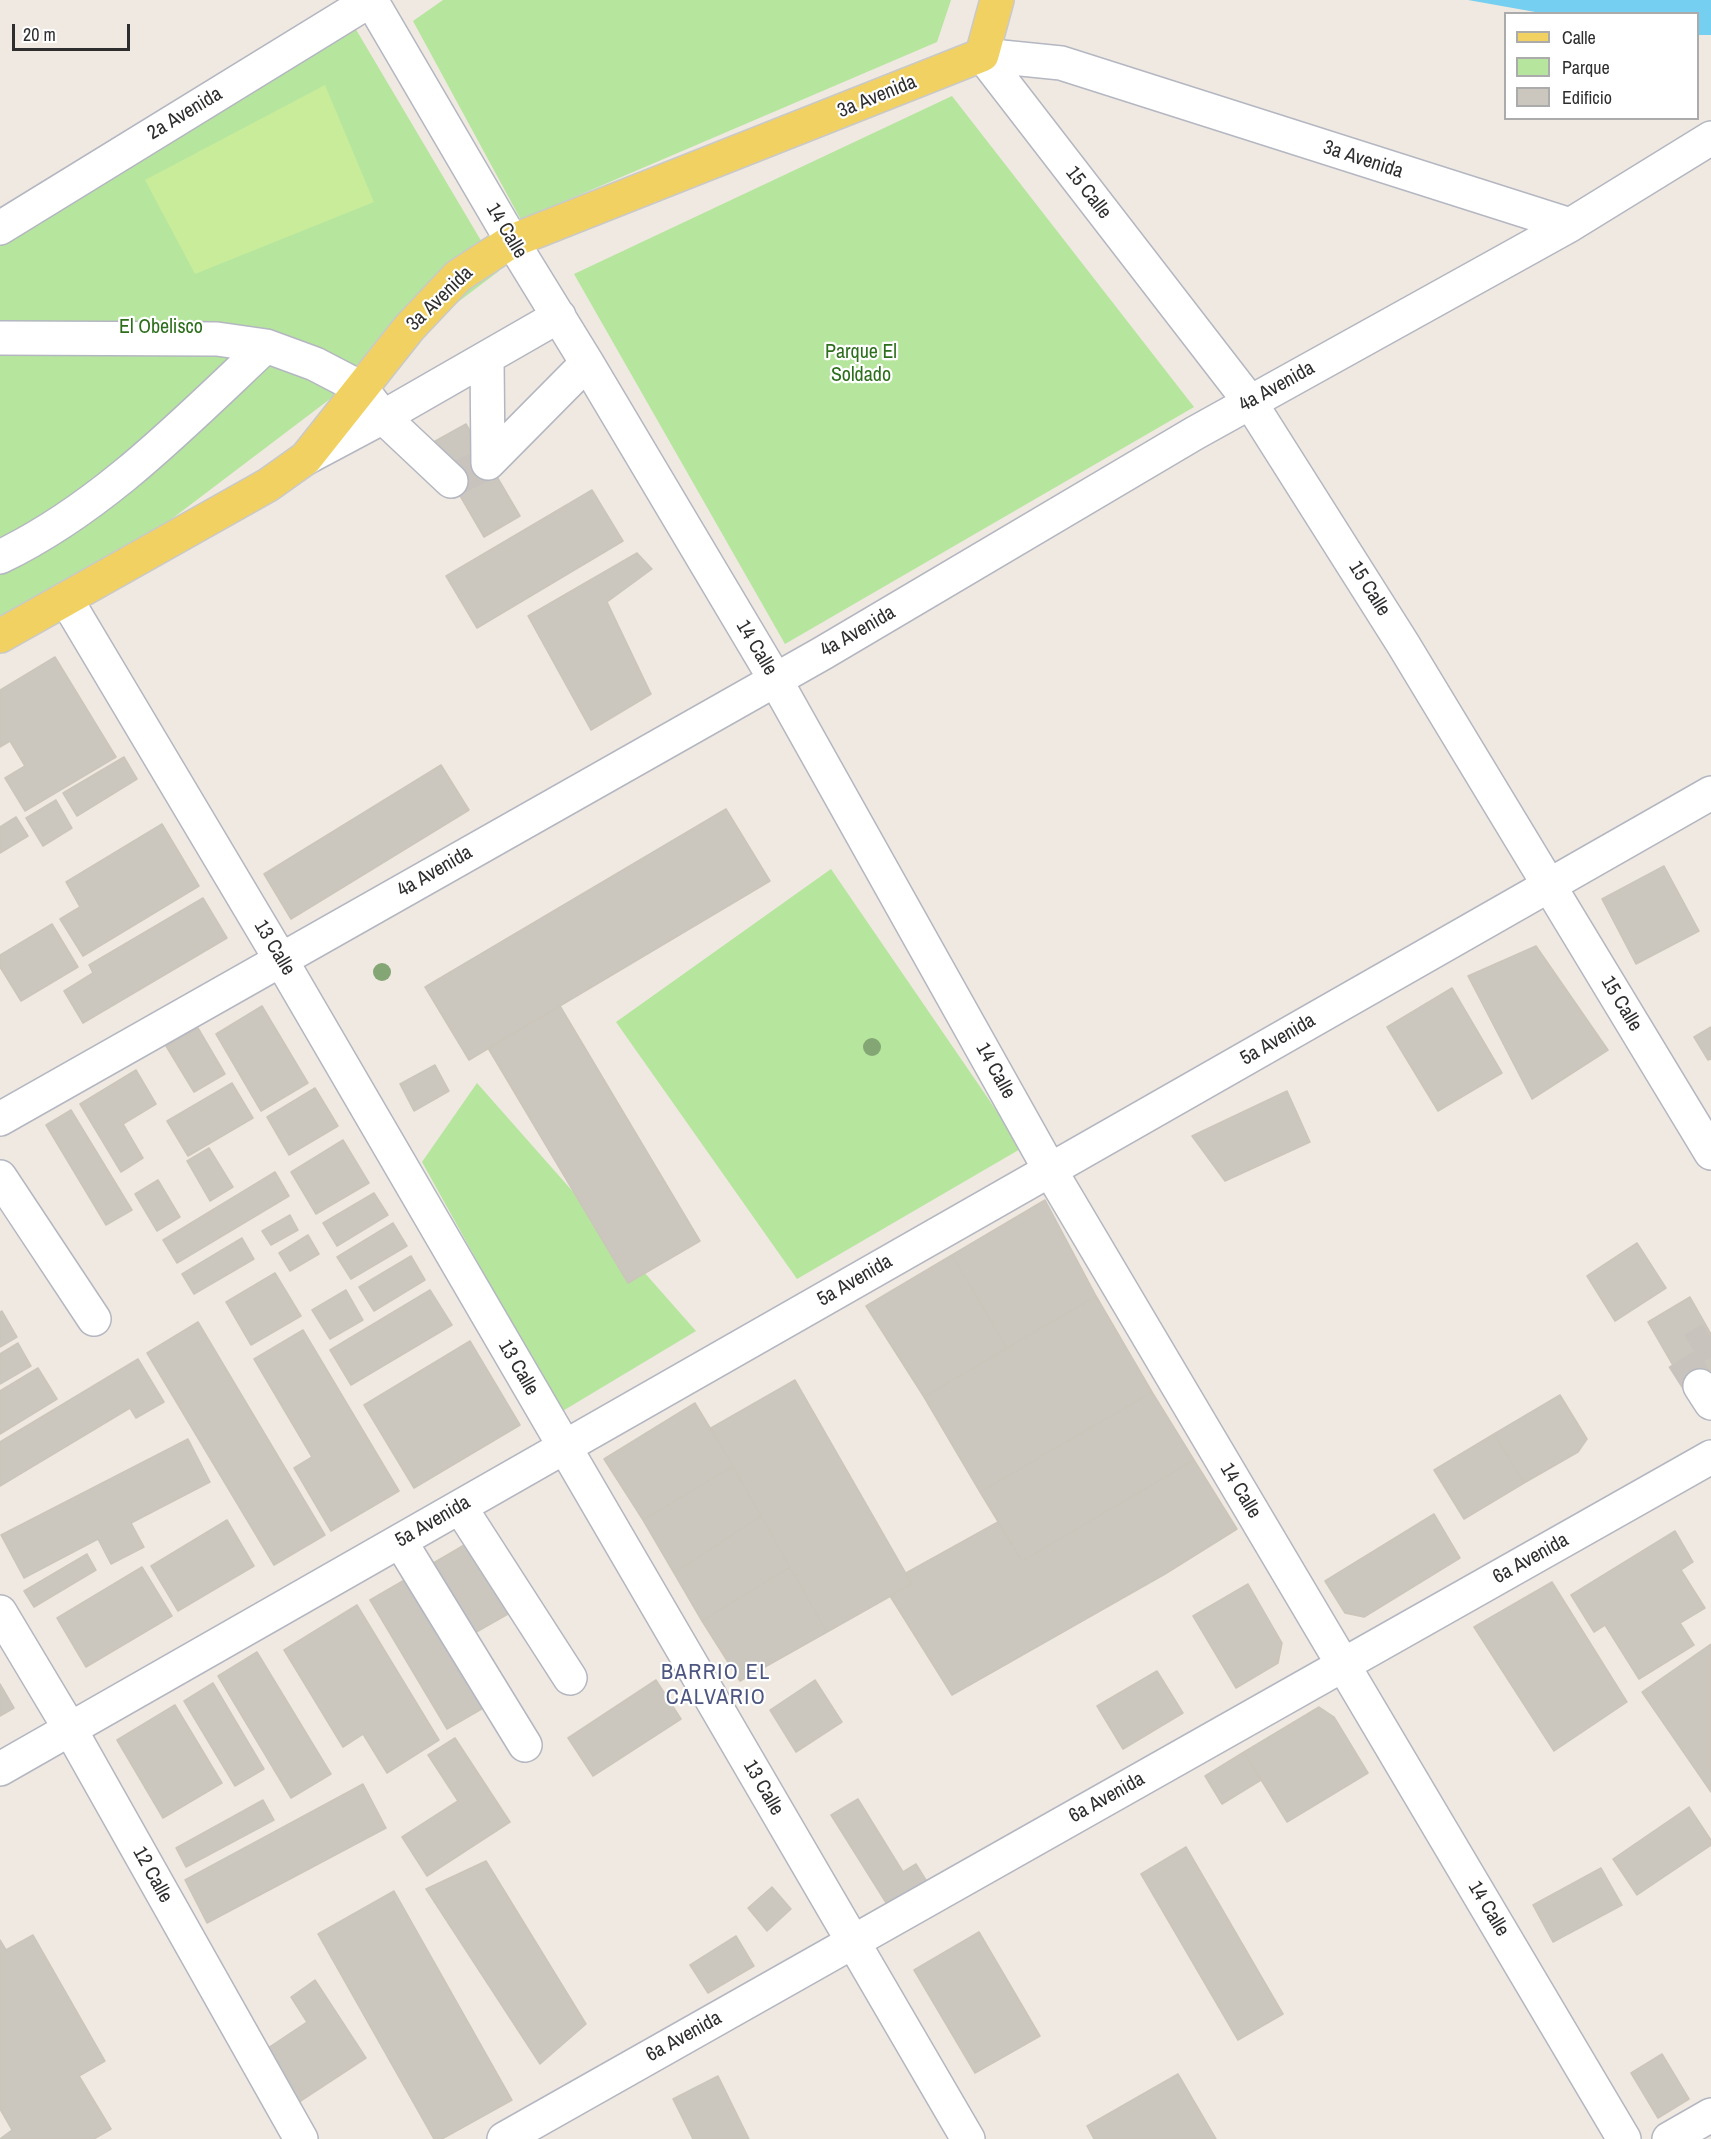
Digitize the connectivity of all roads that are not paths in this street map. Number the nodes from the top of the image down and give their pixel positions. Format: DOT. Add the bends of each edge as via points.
graph roads {
  1 [pos="371,0"];
  2 [pos="997,0"];
  3 [pos="982,55"];
  4 [pos="1711,138"];
  5 [pos="1570,225"];
  6 [pos="0,228"];
  7 [pos="512,241"];
  8 [pos="559,316"];
  9 [pos="0,338"];
  10 [pos="266,346"];
  11 [pos="486,358"];
  12 [pos="587,363"];
  13 [pos="361,388"];
  14 [pos="1250,402"];
  15 [pos="383,417"];
  16 [pos="306,458"];
  17 [pos="451,481"];
  18 [pos="0,557"];
  19 [pos="66,599"];
  20 [pos="0,636"];
  21 [pos="775,679"];
  22 [pos="1711,793"];
  23 [pos="1549,886"];
  24 [pos="281,960"];
  25 [pos="0,1119"];
  26 [pos="1711,1153"];
  27 [pos="1050,1170"];
  28 [pos="0,1177"];
  29 [pos="94,1319"];
  30 [pos="565,1447"];
  31 [pos="1711,1457"];
  32 [pos="460,1507"];
  33 [pos="400,1541"];
  34 [pos="0,1612"];
  35 [pos="1343,1665"];
  36 [pos="570,1678"];
  37 [pos="70,1729"];
  38 [pos="525,1745"];
  39 [pos="0,1769"];
  40 [pos="853,1942"];
  41 [pos="1711,2115"];
  42 [pos="301,2139"];
  43 [pos="504,2139"];
  44 [pos="968,2139"];
  45 [pos="1624,2139"];
  46 [pos="1669,2139"];
  1 -- 6 [label="street, 2a Avenida"];
  1 -- 7 [label="street, 14 Calle"];
  2 -- 3 [label="main road"];
  3 -- 5 [label="street, 3a Avenida" via="1061,63"];
  3 -- 7 [label="main road, 3a Avenida"];
  3 -- 14 [label="street, 15 Calle"];
  4 -- 5 [label="street, 4a Avenida"];
  5 -- 14 [label="street, 4a Avenida"];
  7 -- 8 [label="street, 14 Calle"];
  7 -- 13 [label="main road, 3a Avenida" via="458,276"];
  8 -- 11 [label="street"];
  8 -- 12 [label="street, 14 Calle"];
  9 -- 10 [label="street" via="217,339"];
  10 -- 13 [label="street" via="315,364"];
  10 -- 18 [label="street" via="138,466 34,541"];
  11 -- 12 [label="street" via="488,463"];
  11 -- 15 [label="street"];
  12 -- 21 [label="street, 14 Calle"];
  13 -- 15 [label="street"];
  13 -- 16 [label="main road, 3a Avenida"];
  14 -- 21 [label="street, 4a Avenida"];
  14 -- 23 [label="street, 15 Calle"];
  15 -- 16 [label="street"];
  15 -- 17 [label="street"];
  16 -- 19 [label="main road, 3a Avenida" via="268,485"];
  19 -- 20 [label="main road, 3a Avenida"];
  19 -- 24 [label="street, 13 Calle"];
  21 -- 24 [label="street, 4a Avenida"];
  21 -- 27 [label="street, 14 Calle"];
  22 -- 23 [label="street, 5a Avenida"];
  23 -- 26 [label="street, 15 Calle"];
  23 -- 27 [label="street, 5a Avenida"];
  24 -- 25 [label="street, 4a Avenida"];
  24 -- 30 [label="street, 13 Calle"];
  27 -- 30 [label="street, 5a Avenida"];
  27 -- 35 [label="street, 14 Calle"];
  28 -- 29 [label="street"];
  30 -- 32 [label="street, 5a Avenida"];
  30 -- 40 [label="street, 13 Calle"];
  31 -- 35 [label="street, 6a Avenida"];
  32 -- 33 [label="street, 5a Avenida"];
  32 -- 36 [label="street"];
  33 -- 37 [label="street, 5a Avenida"];
  33 -- 38 [label="street"];
  34 -- 37 [label="street, 12 Calle"];
  35 -- 40 [label="street, 6a Avenida"];
  35 -- 45 [label="street, 14 Calle"];
  37 -- 39 [label="street, 5a Avenida"];
  37 -- 42 [label="street, 12 Calle"];
  40 -- 43 [label="street, 6a Avenida"];
  40 -- 44 [label="street, 13 Calle"];
  41 -- 46 [label="street"];
}
